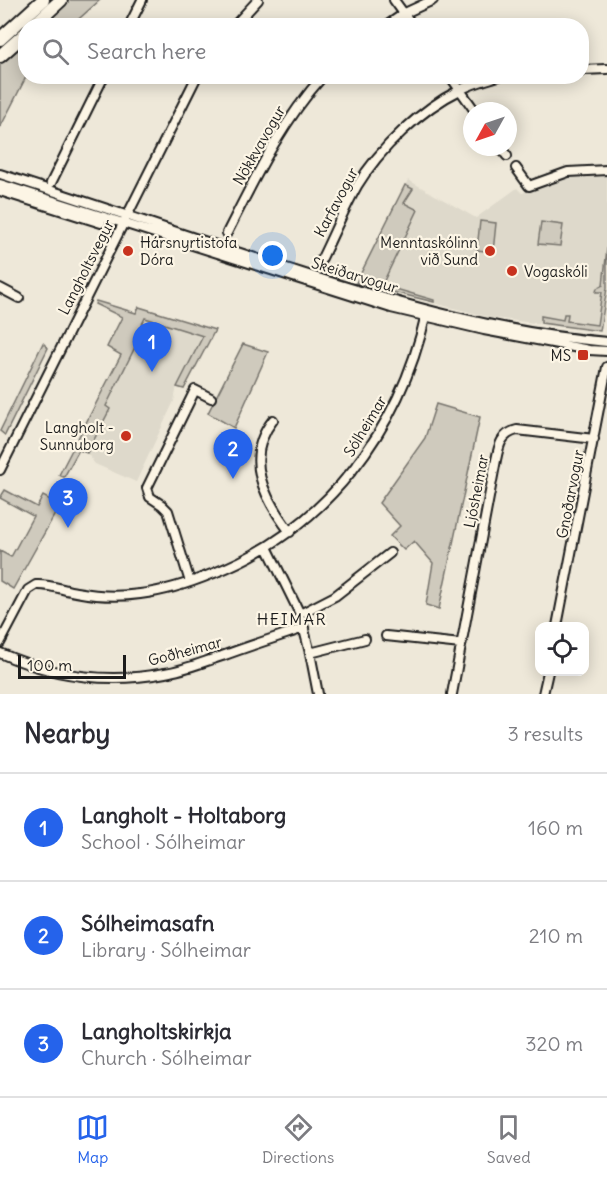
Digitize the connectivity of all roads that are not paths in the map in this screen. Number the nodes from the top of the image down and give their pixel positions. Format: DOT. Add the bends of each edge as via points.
graph roads {
  1 [pos="43,0"];
  2 [pos="61,0"];
  3 [pos="142,0"];
  4 [pos="258,0"];
  5 [pos="394,0"];
  6 [pos="433,0"];
  7 [pos="405,13"];
  8 [pos="23,18"];
  9 [pos="42,18"];
  10 [pos="133,18"];
  11 [pos="241,18"];
  12 [pos="398,18"];
  13 [pos="408,18"];
  14 [pos="18,23"];
  15 [pos="0,39"];
  16 [pos="18,40"];
  17 [pos="0,56"];
  18 [pos="607,69"];
  19 [pos="589,70"];
  20 [pos="100,84"];
  21 [pos="193,84"];
  22 [pos="316,84"];
  23 [pos="456,84"];
  24 [pos="477,84"];
  25 [pos="460,90"];
  26 [pos="469,102"];
  27 [pos="516,168"];
  28 [pos="607,170"];
  29 [pos="0,174"];
  30 [pos="51,183"];
  31 [pos="0,184"];
  32 [pos="0,191"];
  33 [pos="84,214"];
  34 [pos="124,219"];
  35 [pos="101,223"];
  36 [pos="226,233"];
  37 [pos="319,264"];
  38 [pos="0,288"];
  39 [pos="19,298"];
  40 [pos="426,314"];
  41 [pos="607,342"];
  42 [pos="607,351"];
  43 [pos="607,367"];
  44 [pos="211,398"];
  45 [pos="273,420"];
  46 [pos="594,440"];
  47 [pos="0,470"];
  48 [pos="290,532"];
  49 [pos="267,547"];
  50 [pos="390,553"];
  51 [pos="190,582"];
  52 [pos="300,614"];
  53 [pos="558,622"];
  54 [pos="304,628"];
  55 [pos="386,636"];
  56 [pos="365,639"];
  57 [pos="0,643"];
  58 [pos="461,644"];
  59 [pos="0,653"];
  60 [pos="310,653"];
  61 [pos="547,676"];
  62 [pos="318,694"];
  63 [pos="452,694"];
  64 [pos="543,694"];
  1 -- 8 [label="highway"];
  2 -- 9 [label="highway"];
  3 -- 10 [label="street"];
  4 -- 11 [label="street"];
  5 -- 7 [label="street"];
  6 -- 7 [label="street"];
  7 -- 12 [label="street"];
  7 -- 13 [label="street"];
  14 -- 15 [label="highway"];
  16 -- 17 [label="highway"];
  18 -- 19 [label="street"];
  20 -- 30 [label="street"];
  21 -- 34 [label="street, Langholtsvegur"];
  22 -- 36 [label="street, Nökkvavogur" via="269,149"];
  23 -- 25 [label="street"];
  24 -- 25 [label="street, Karfavogur"];
  25 -- 26 [label="street"];
  25 -- 37 [label="street, Karfavogur" via="417,119 378,157 358,184"];
  27 -- 28 [label="street" via="529,186 568,172"];
  29 -- 34 [label="street, Skeiðarvogur"];
  31 -- 33 [label="street, Skeiðarvogur"];
  32 -- 33 [label="street, Skeiðarvogur"];
  33 -- 34 [label="street, Skeiðarvogur"];
  33 -- 35 [label="street, Skeiðarvogur"];
  34 -- 40 [label="street, Skeiðarvogur"];
  34 -- 47 [label="street, Langholtsvegur"];
  38 -- 39 [label="street"];
  40 -- 41 [label="street, Skeiðarvogur"];
  40 -- 42 [label="street, Skeiðarvogur" via="534,340"];
  40 -- 48 [label="street, Sólheimar" via="402,390 376,438 338,489"];
  43 -- 46 [label="street, Gnoðarvogur"];
  44 -- 51 [label="street" via="195,390 147,488 150,497 168,511"];
  45 -- 48 [label="street" via="261,443 259,472 267,499"];
  46 -- 53 [label="street, Gnoðarvogur"];
  46 -- 58 [label="street, Ljósheimar" via="518,430 501,440"];
  48 -- 49 [label="street, Sólheimar"];
  49 -- 51 [label="street, Sólheimar"];
  49 -- 52 [label="street"];
  50 -- 52 [label="street" via="335,597"];
  51 -- 57 [label="street, Sólheimar" via="153,592 114,596 36,585 28,590"];
  52 -- 54 [label="street"];
  54 -- 59 [label="street, Goðheimar" via="187,668 141,677 73,675 32,666"];
  54 -- 60 [label="street"];
  55 -- 58 [label="street"];
  56 -- 60 [label="street"];
  58 -- 63 [label="street, Ljósheimar"];
  60 -- 62 [label="street"];
  61 -- 64 [label="street"];
}
